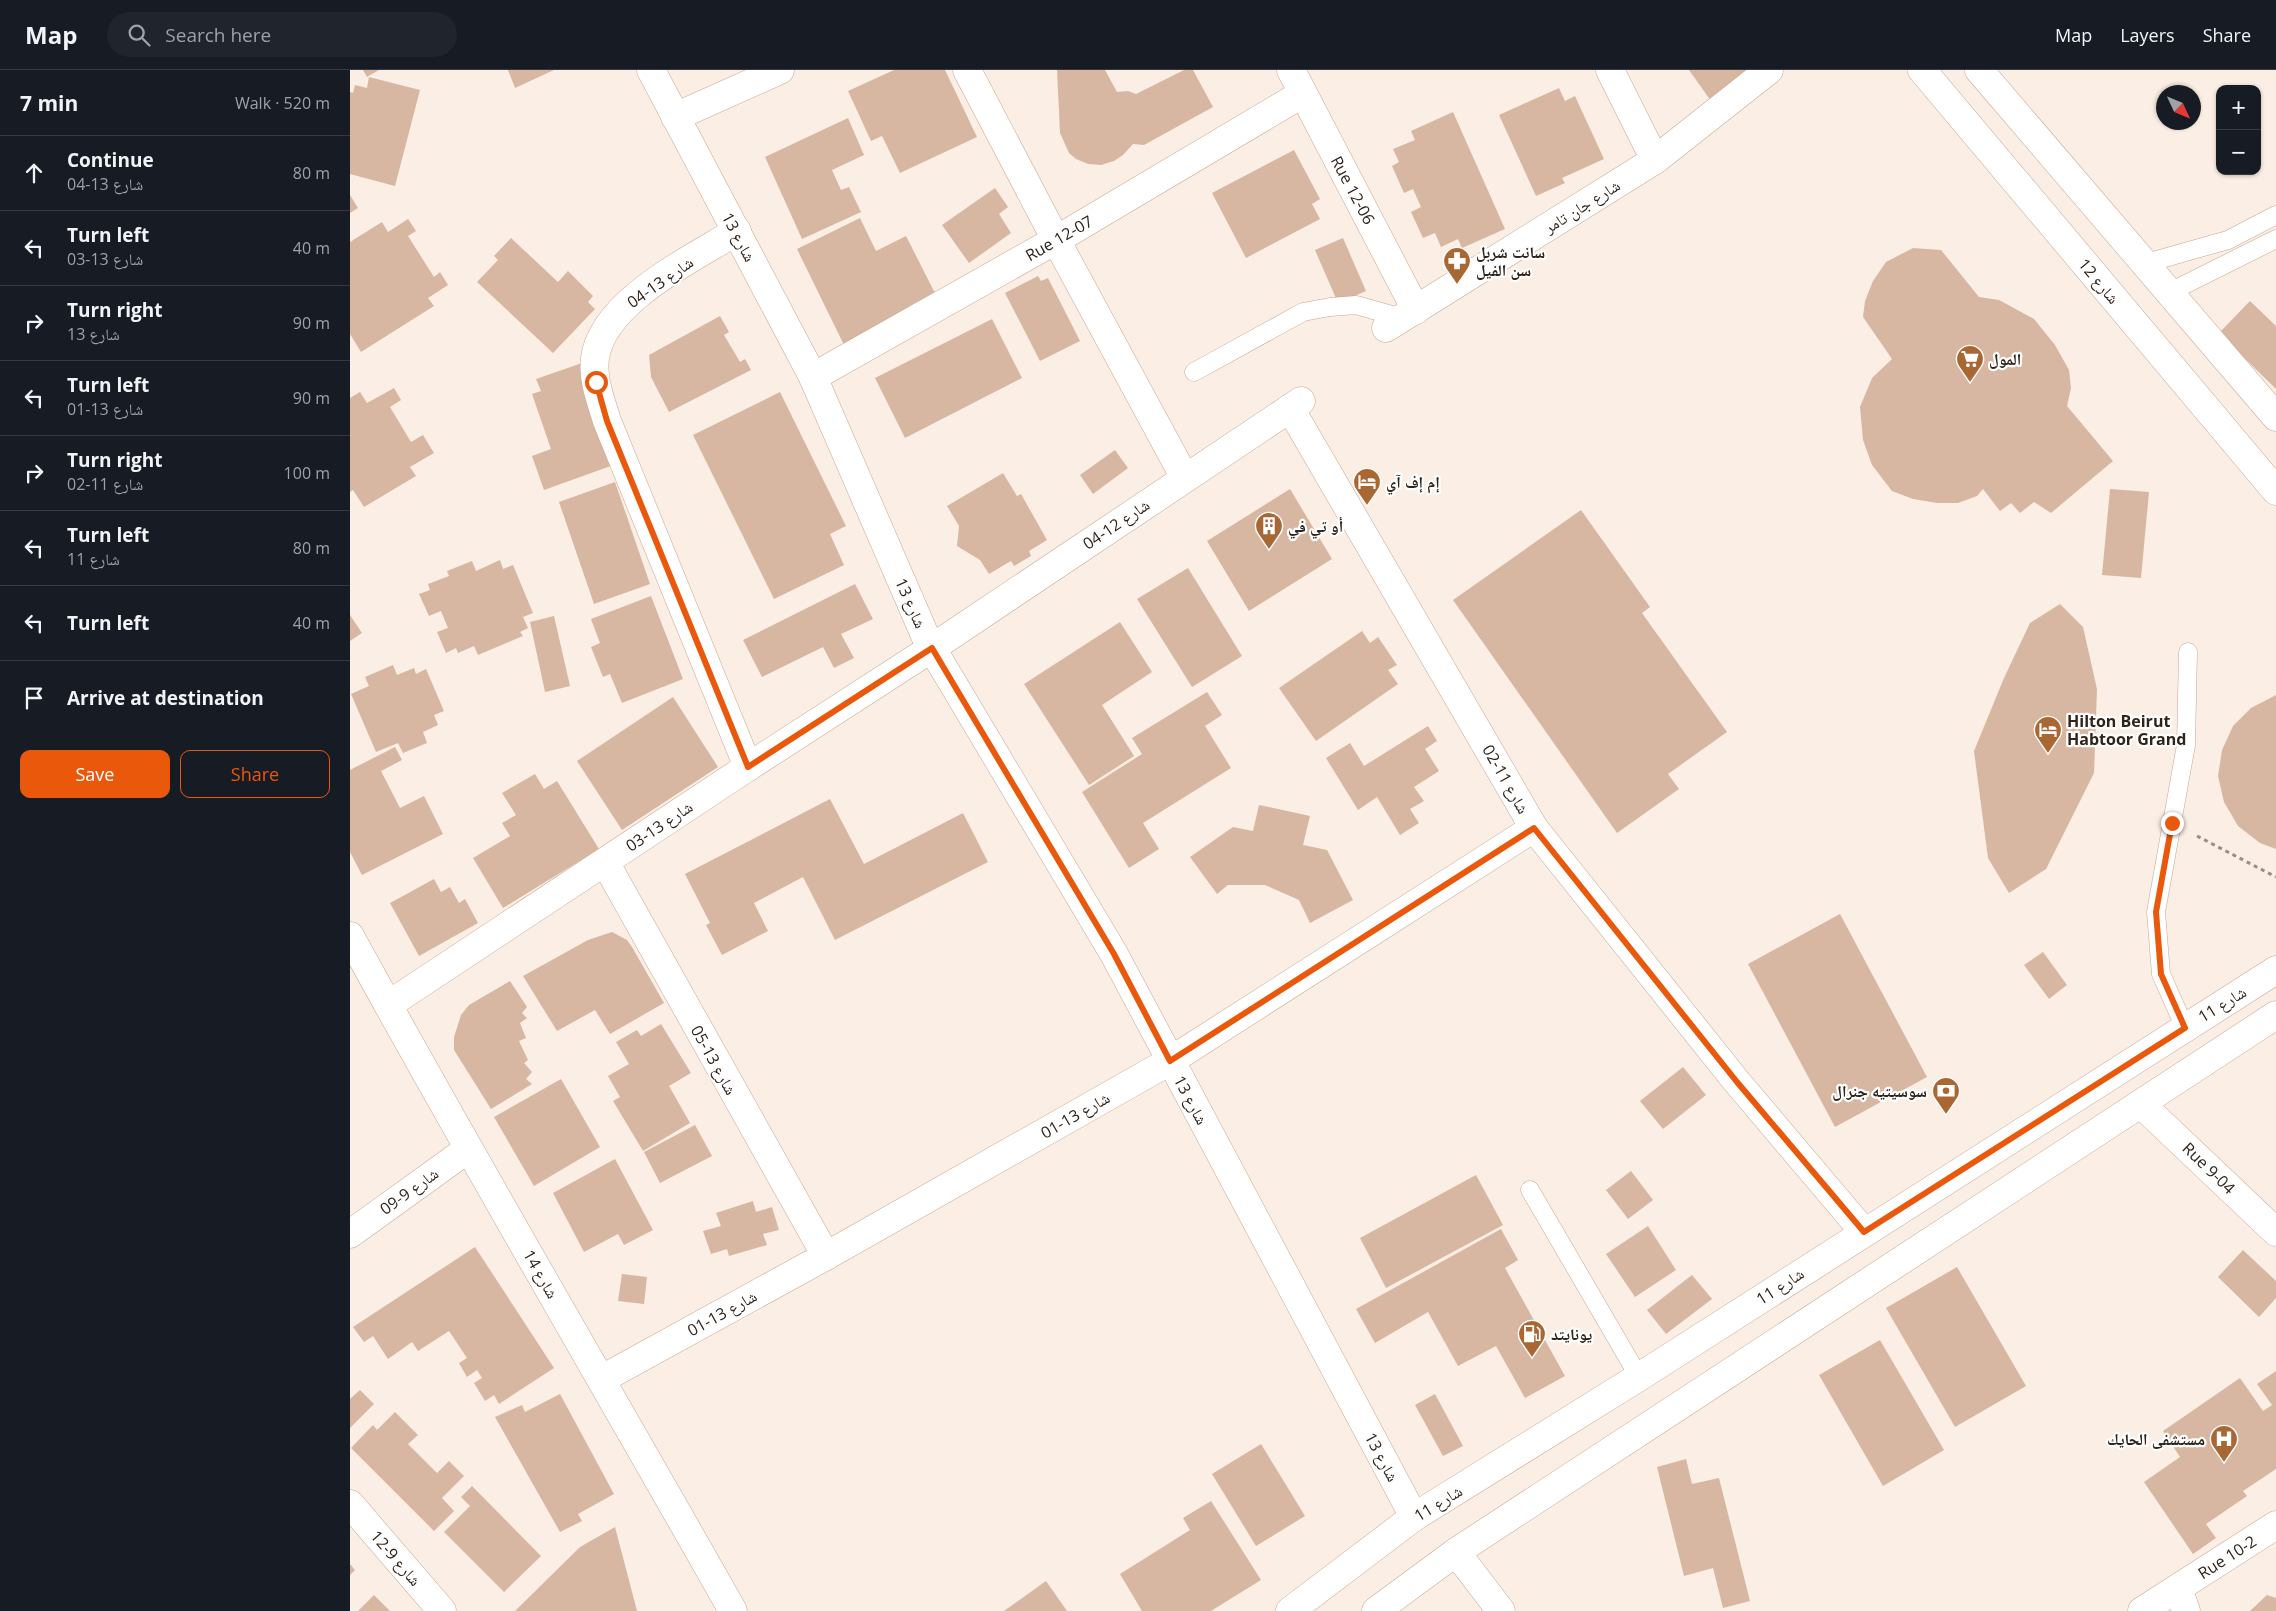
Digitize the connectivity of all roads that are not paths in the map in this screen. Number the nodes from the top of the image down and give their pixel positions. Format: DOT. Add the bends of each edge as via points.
graph roads {
  1 [pos="651,70"];
  2 [pos="780,70"];
  3 [pos="967,70"];
  4 [pos="1610,70"];
  5 [pos="1770,70"];
  6 [pos="1922,70"];
  7 [pos="1979,70"];
  8 [pos="1296,82"];
  9 [pos="676,116"];
  10 [pos="1655,160"];
  11 [pos="2276,215"];
  12 [pos="737,232"];
  13 [pos="2276,239"];
  14 [pos="1056,240"];
  15 [pos="2228,240"];
  16 [pos="2239,257"];
  17 [pos="2143,264"];
  18 [pos="2168,293"];
  19 [pos="1401,319"];
  20 [pos="1194,372"];
  21 [pos="813,377"];
  22 [pos="1296,405"];
  23 [pos="2276,417"];
  24 [pos="1185,478"];
  25 [pos="2276,491"];
  26 [pos="932,648"];
  27 [pos="2188,652"];
  28 [pos="748,767"];
  29 [pos="1534,828"];
  30 [pos="604,862"];
  31 [pos="350,936"];
  32 [pos="2276,970"];
  33 [pos="388,1005"];
  34 [pos="2276,1015"];
  35 [pos="2185,1028"];
  36 [pos="1170,1061"];
  37 [pos="2141,1104"];
  38 [pos="468,1149"];
  39 [pos="1530,1190"];
  40 [pos="1864,1232"];
  41 [pos="2276,1232"];
  42 [pos="350,1234"];
  43 [pos="826,1256"];
  44 [pos="1639,1377"];
  45 [pos="602,1379"];
  46 [pos="350,1504"];
  47 [pos="1414,1517"];
  48 [pos="2276,1525"];
  49 [pos="1456,1552"];
  50 [pos="2182,1600"];
  51 [pos="442,1611"];
  52 [pos="733,1611"];
  53 [pos="1290,1611"];
  54 [pos="1376,1611"];
  55 [pos="1501,1611"];
  56 [pos="2142,1611"];
  1 -- 9 [label="main road, شارع 13"];
  2 -- 9 [label="main road"];
  3 -- 14 [label="main road"];
  4 -- 10 [label="main road"];
  5 -- 10 [label="main road, شارع جان تامر"];
  6 -- 25 [label="main road, شارع 12"];
  7 -- 17 [label="main road"];
  8 -- 14 [label="main road, Rue 12-07"];
  8 -- 19 [label="main road, Rue 12-06"];
  9 -- 12 [label="main road, شارع 13"];
  10 -- 19 [label="main road, شارع جان تامر"];
  11 -- 15 [label="lane"];
  12 -- 21 [label="main road, شارع 13"];
  12 -- 28 [label="main road, شارع 13-04" via="638,293 616,314 595,357 595,374 607,421"];
  13 -- 16 [label="lane"];
  14 -- 21 [label="main road, Rue 12-07"];
  14 -- 24 [label="main road"];
  15 -- 16 [label="lane"];
  15 -- 17 [label="lane"];
  16 -- 18 [label="lane"];
  17 -- 18 [label="main road"];
  18 -- 23 [label="main road"];
  19 -- 20 [label="lane" via="1356,305 1303,312"];
  21 -- 26 [label="main road, شارع 13"];
  22 -- 24 [label="main road, شارع 12-04"];
  22 -- 29 [label="main road, شارع 11-02"];
  24 -- 26 [label="main road, شارع 12-04"];
  26 -- 28 [label="main road, شارع 13-03"];
  26 -- 36 [label="main road, شارع 13" via="1114,954"];
  27 -- 35 [label="lane" via="2186,745 2156,912 2161,974"];
  28 -- 30 [label="main road, شارع 13-03"];
  29 -- 36 [label="main road, شارع 13-01"];
  29 -- 40 [label="main road, شارع 11-02" via="1737,1082"];
  30 -- 33 [label="main road, شارع 13-03"];
  30 -- 43 [label="main road, شارع 13-05"];
  31 -- 33 [label="main road, شارع 14"];
  32 -- 35 [label="main road, شارع 11"];
  33 -- 38 [label="main road, شارع 14"];
  34 -- 37 [label="main road"];
  35 -- 40 [label="main road, شارع 11"];
  36 -- 43 [label="main road, شارع 13-01"];
  36 -- 47 [label="main road, شارع 13"];
  37 -- 41 [label="main road, Rue 9-04"];
  37 -- 49 [label="main road"];
  38 -- 42 [label="main road, شارع 9-09"];
  38 -- 45 [label="main road, شارع 14"];
  39 -- 44 [label="lane"];
  40 -- 44 [label="main road, شارع 11"];
  43 -- 45 [label="main road, شارع 13-01"];
  44 -- 47 [label="main road, شارع 11"];
  45 -- 52 [label="main road, شارع 14"];
  46 -- 51 [label="main road, شارع 9-12"];
  47 -- 53 [label="main road, شارع 11"];
  48 -- 50 [label="main road, Rue 10-2"];
  49 -- 54 [label="main road"];
  49 -- 55 [label="main road"];
  50 -- 56 [label="main road, Rue 10-2"];
}
